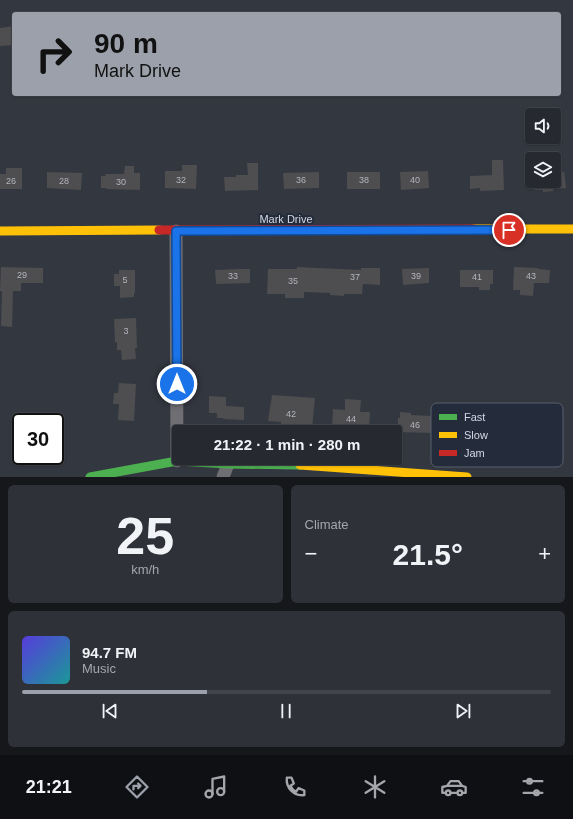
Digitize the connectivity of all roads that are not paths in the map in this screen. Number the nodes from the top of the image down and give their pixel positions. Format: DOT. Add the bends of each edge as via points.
graph roads {
  1 [pos="573,229"];
  2 [pos="0,231"];
  3 [pos="176,231"];
  4 [pos="177,425"];
  5 [pos="172,462"];
  6 [pos="228,465"];
  7 [pos="304,465"];
  8 [pos="90,477"];
  9 [pos="222,477"];
  10 [pos="467,477"];
  1 -- 3 [label="street, Mark Drive"];
  2 -- 3 [label="street, Mark Drive"];
  3 -- 4 [label="street"];
  5 -- 8 [label="street"];
  6 -- 9 [label="street"];
  7 -- 10 [label="street"];
}
